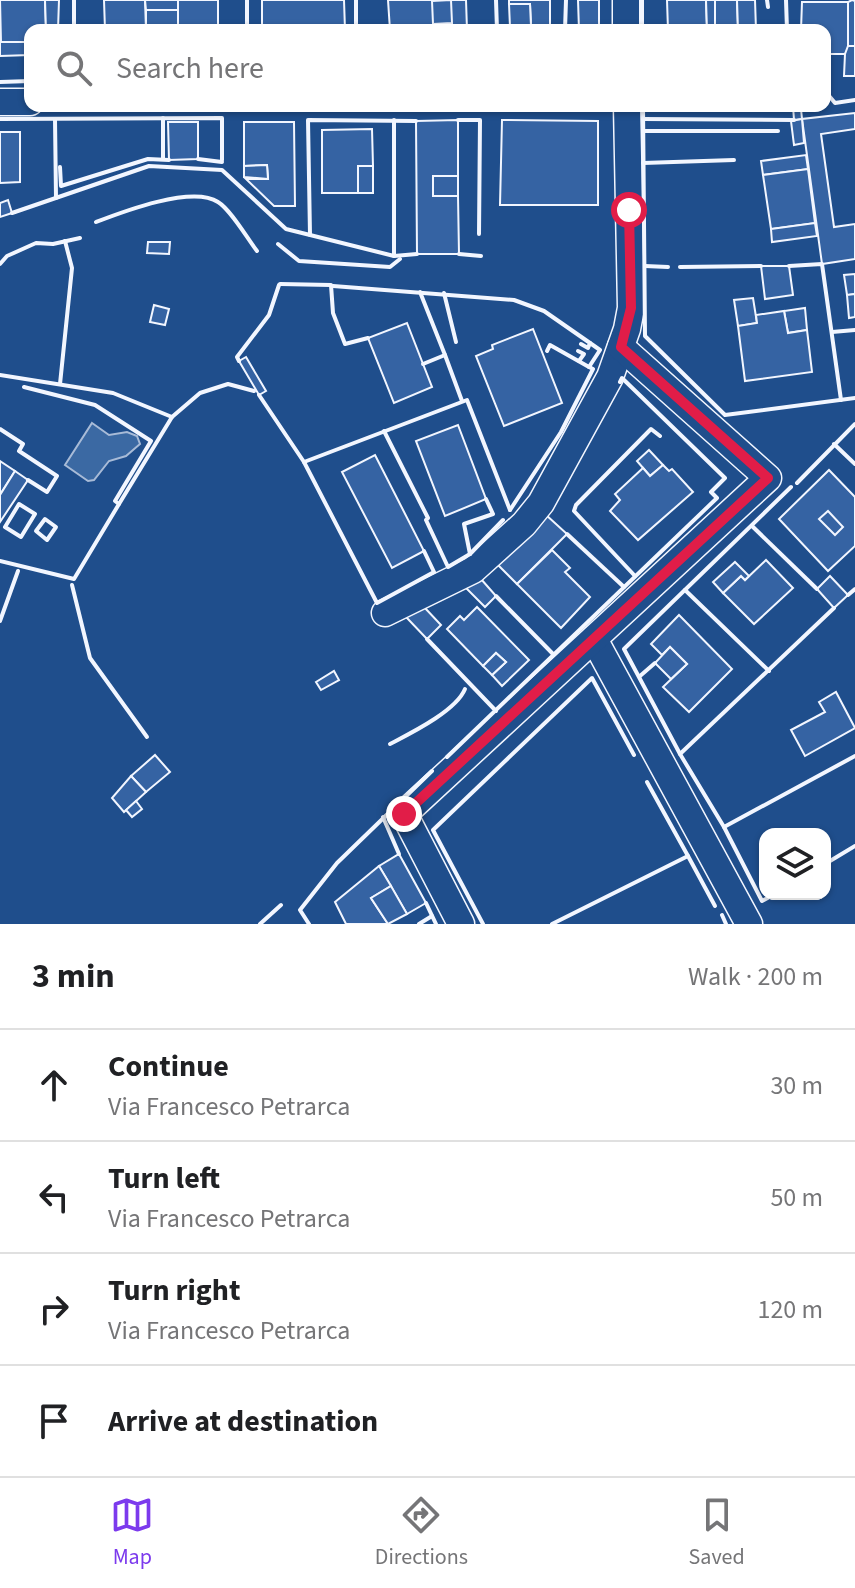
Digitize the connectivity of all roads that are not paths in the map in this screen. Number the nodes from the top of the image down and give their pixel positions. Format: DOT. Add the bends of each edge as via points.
graph roads {
  1 [pos="626,0"];
  2 [pos="626,24"];
  3 [pos="0,102"];
  4 [pos="24,102"];
  5 [pos="627,112"];
  6 [pos="621,347"];
  7 [pos="385,613"];
  8 [pos="594,639"];
  9 [pos="461,924"];
  10 [pos="749,924"];
  1 -- 2 [label="street"];
  3 -- 4 [label="street"];
  5 -- 6 [label="street" via="631,308"];
  6 -- 7 [label="street" via="582,429 524,524 473,570"];
  6 -- 8 [label="street" via="768,478"];
  8 -- 9 [label="street" via="404,814"];
  8 -- 10 [label="street"];
}
